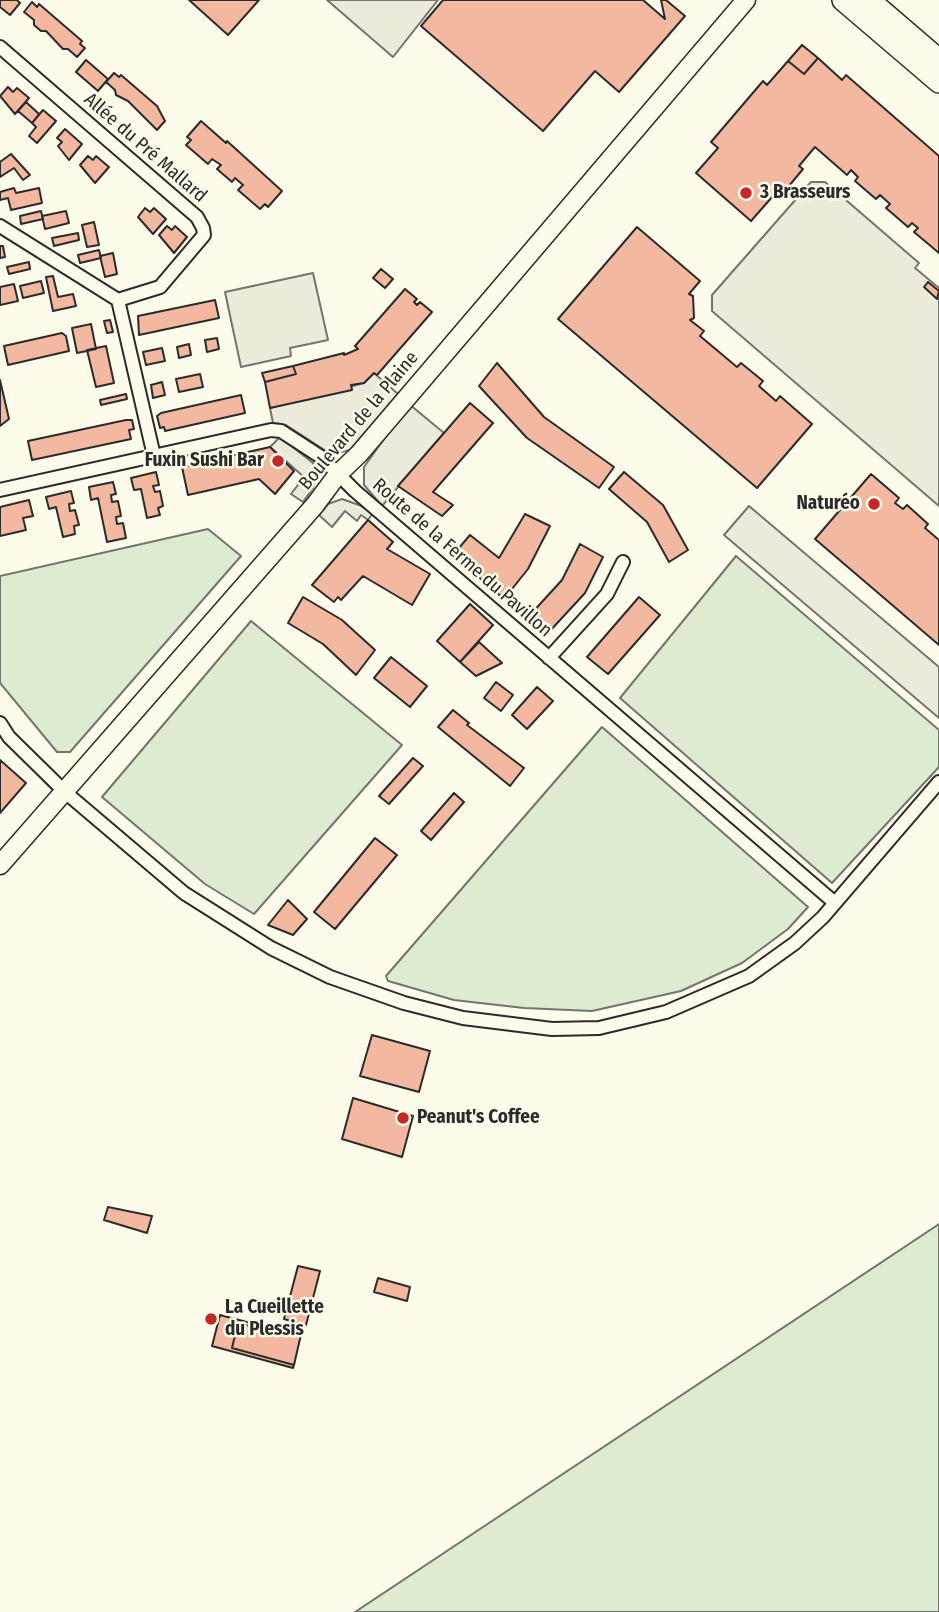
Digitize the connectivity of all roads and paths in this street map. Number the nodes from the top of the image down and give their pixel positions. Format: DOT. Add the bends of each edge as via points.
graph roads {
  1 [pos="746,0"];
  2 [pos="843,0"];
  3 [pos="869,0"];
  4 [pos="890,0"];
  5 [pos="939,44"];
  6 [pos="0,47"];
  7 [pos="939,60"];
  8 [pos="939,82"];
  9 [pos="0,226"];
  10 [pos="118,300"];
  11 [pos="154,456"];
  12 [pos="338,474"];
  13 [pos="0,489"];
  14 [pos="623,562"];
  15 [pos="549,658"];
  16 [pos="0,723"];
  17 [pos="939,782"];
  18 [pos="65,792"];
  19 [pos="0,865"];
  20 [pos="835,903"];
  1 -- 12 [label="main road, Boulevard de la Plaine"];
  2 -- 8 [label="main road"];
  3 -- 7 [label="main road"];
  4 -- 5 [label="main road"];
  6 -- 10 [label="street, Allée du Pré Mallard" via="197,217 203,228 205,235 160,288"];
  9 -- 10 [label="street"];
  10 -- 11 [label="street"];
  11 -- 12 [label="street, Route de la Ferme du Pavillon" via="271,430 281,431"];
  11 -- 13 [label="street, Route de la Ferme du Pavillon"];
  12 -- 15 [label="street, Route de la Ferme du Pavillon"];
  12 -- 18 [label="main road, Boulevard de la Plaine"];
  14 -- 15 [label="street" via="607,594"];
  15 -- 20 [label="street, Route de la Ferme du Pavillon"];
  16 -- 18 [label="street"];
  17 -- 20 [label="street"];
  18 -- 19 [label="main road, Boulevard de la Plaine"];
  18 -- 20 [label="street" via="184,893 271,948 330,977 404,1003 508,1026 599,1028 666,1013 749,976 795,943"];
}
